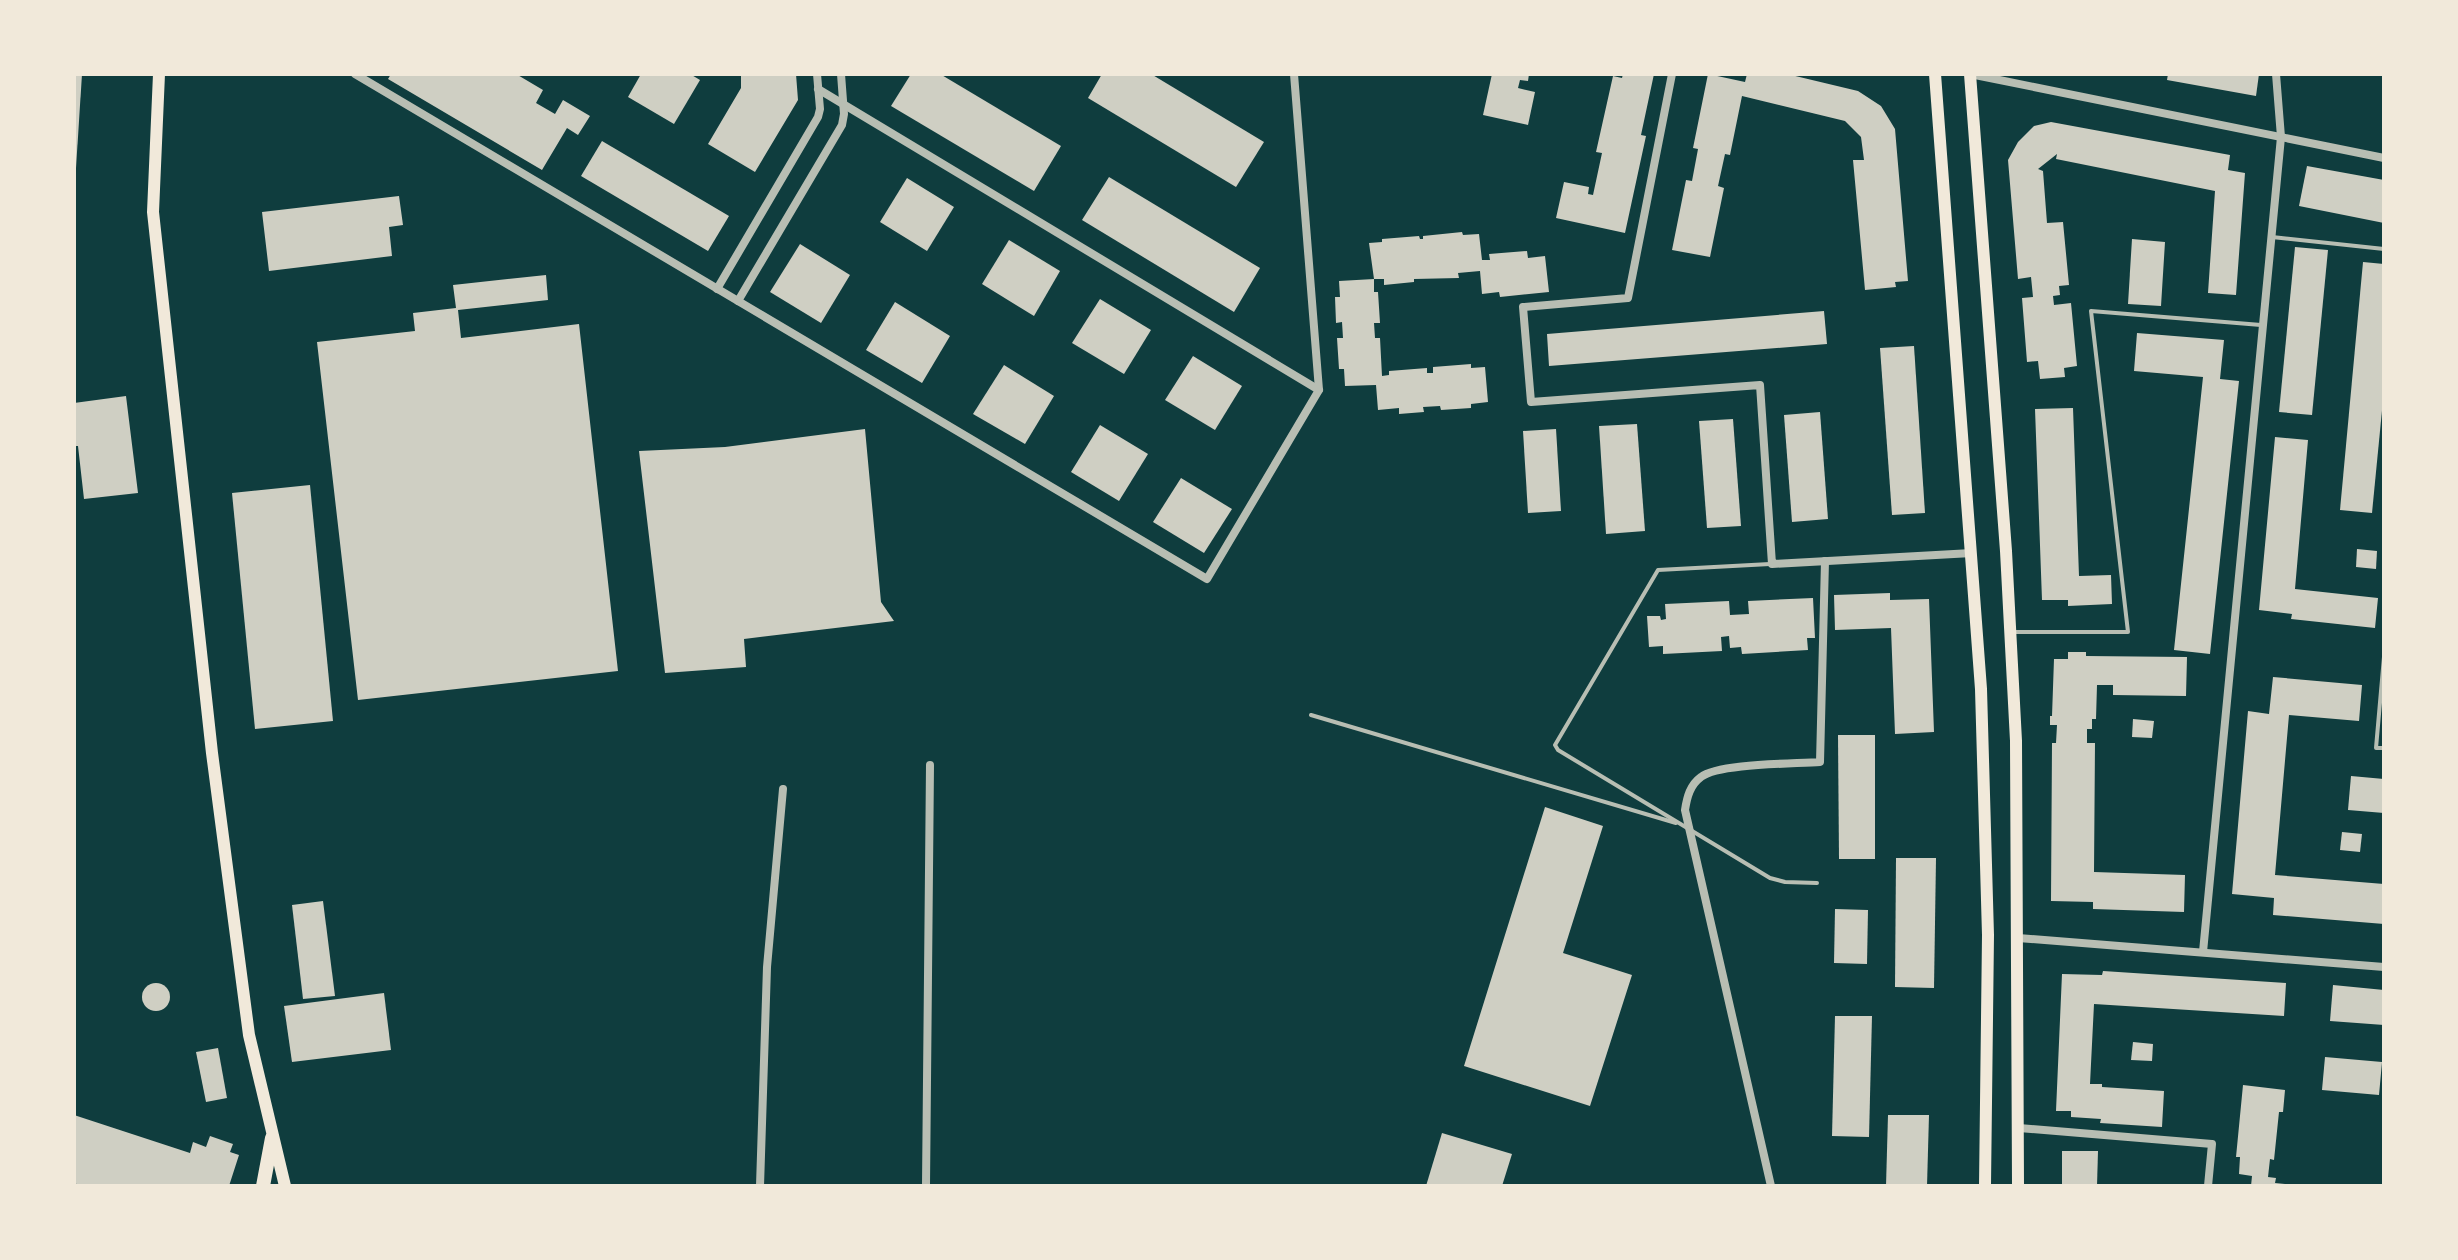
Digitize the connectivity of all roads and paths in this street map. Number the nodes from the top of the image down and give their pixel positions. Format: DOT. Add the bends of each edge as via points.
graph roads {
  1 [pos="159,74"];
  2 [pos="355,74"];
  3 [pos="817,74"];
  4 [pos="841,74"];
  5 [pos="1294,74"];
  6 [pos="1672,74"];
  7 [pos="1935,74"];
  8 [pos="1970,74"];
  9 [pos="2276,74"];
  10 [pos="818,89"];
  11 [pos="844,104"];
  12 [pos="2281,137"];
  13 [pos="2384,158"];
  14 [pos="2272,237"];
  15 [pos="2384,249"];
  16 [pos="717,289"];
  17 [pos="738,301"];
  18 [pos="2263,326"];
  19 [pos="1319,390"];
  20 [pos="1972,553"];
  21 [pos="1825,561"];
  22 [pos="1772,564"];
  23 [pos="2011,632"];
  24 [pos="2384,657"];
  25 [pos="1311,715"];
  26 [pos="2384,748"];
  27 [pos="930,765"];
  28 [pos="783,789"];
  29 [pos="1685,826"];
  30 [pos="1817,883"];
  31 [pos="2018,938"];
  32 [pos="2203,952"];
  33 [pos="2384,967"];
  34 [pos="2019,1128"];
  35 [pos="272,1138"];
  36 [pos="263,1186"];
  37 [pos="285,1186"];
  38 [pos="760,1186"];
  39 [pos="926,1186"];
  40 [pos="1771,1186"];
  41 [pos="1985,1186"];
  42 [pos="2018,1186"];
  43 [pos="2208,1186"];
  1 -- 35 [label="main road" via="154,235 227,880 249,1035"];
  2 -- 16 [label="street"];
  3 -- 10 [label="street"];
  4 -- 11 [label="street"];
  5 -- 19 [label="street"];
  6 -- 22 [label="street" via="1628,298 1523,307 1531,402 1760,385"];
  7 -- 20 [label="main road"];
  8 -- 12 [label="street"];
  8 -- 23 [label="main road"];
  9 -- 12 [label="street"];
  10 -- 11 [label="street"];
  10 -- 16 [label="street" via="818,117"];
  11 -- 17 [label="street" via="838,134"];
  11 -- 19 [label="street"];
  12 -- 13 [label="street"];
  12 -- 14 [label="street"];
  14 -- 15 [label="lane"];
  14 -- 18 [label="street"];
  16 -- 17 [label="street"];
  17 -- 19 [label="street" via="1207,579"];
  18 -- 23 [label="lane" via="2091,311 2128,632"];
  18 -- 32 [label="street"];
  20 -- 21 [label="street"];
  20 -- 41 [label="main road" via="1988,921"];
  21 -- 22 [label="street"];
  21 -- 29 [label="street" via="1820,762 1707,773 1691,788"];
  22 -- 29 [label="lane" via="1658,570 1555,745"];
  23 -- 31 [label="main road"];
  24 -- 26 [label="lane" via="2376,748"];
  25 -- 29 [label="lane"];
  27 -- 39 [label="street"];
  28 -- 38 [label="street" via="767,967"];
  29 -- 30 [label="lane" via="1770,878"];
  29 -- 40 [label="street"];
  31 -- 32 [label="street"];
  31 -- 34 [label="main road"];
  32 -- 33 [label="street"];
  34 -- 42 [label="main road"];
  34 -- 43 [label="street" via="2212,1144"];
  35 -- 36 [label="main road"];
  35 -- 37 [label="main road"];
}
